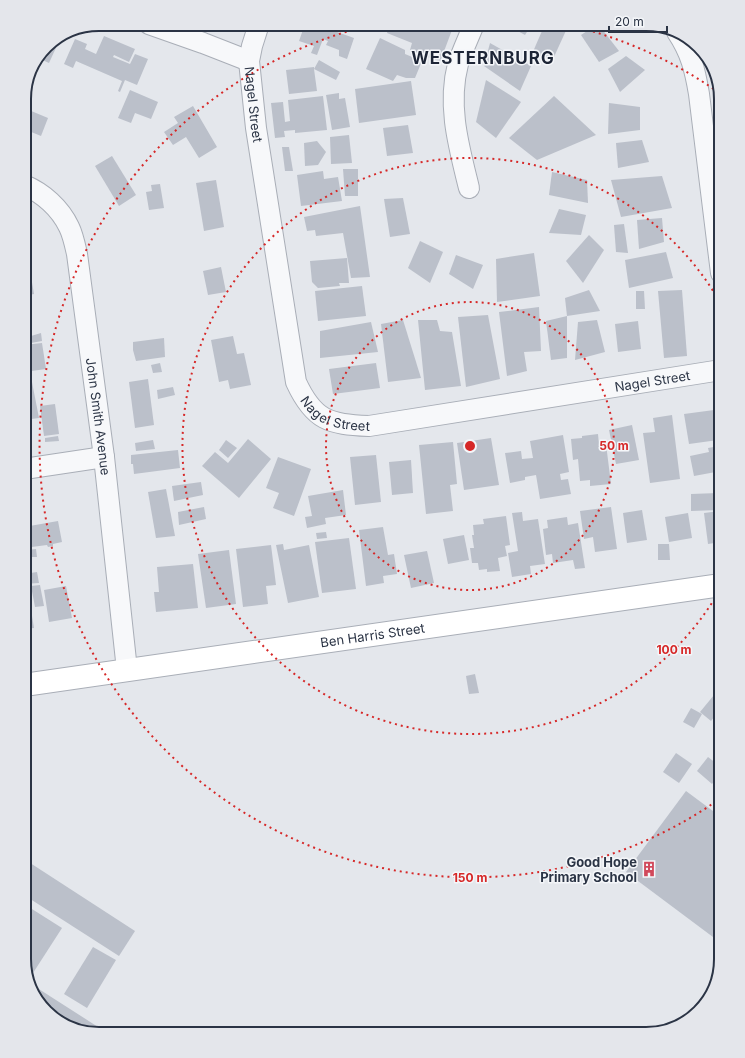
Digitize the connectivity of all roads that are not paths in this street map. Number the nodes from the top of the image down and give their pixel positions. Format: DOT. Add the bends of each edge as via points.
graph roads {
  1 [pos="170,31"];
  2 [pos="257,31"];
  3 [pos="471,31"];
  4 [pos="684,43"];
  5 [pos="249,61"];
  6 [pos="31,188"];
  7 [pos="468,188"];
  8 [pos="714,213"];
  9 [pos="714,371"];
  10 [pos="104,457"];
  11 [pos="31,468"];
  12 [pos="714,586"];
  13 [pos="127,670"];
  14 [pos="31,684"];
  1 -- 5 [label="street"];
  2 -- 5 [label="street, Nagel Street"];
  3 -- 7 [label="street" via="458,64 454,91 456,134"];
  4 -- 8 [label="street" via="700,94"];
  5 -- 9 [label="street, Nagel Street" via="256,128 296,382 308,405 319,415 342,424 369,426"];
  6 -- 10 [label="street, John Smith Avenue" via="55,207 72,235 77,254"];
  10 -- 11 [label="street"];
  10 -- 13 [label="street, John Smith Avenue"];
  12 -- 13 [label="street, Ben Harris Street"];
  13 -- 14 [label="street, Ben Harris Street"];
}
